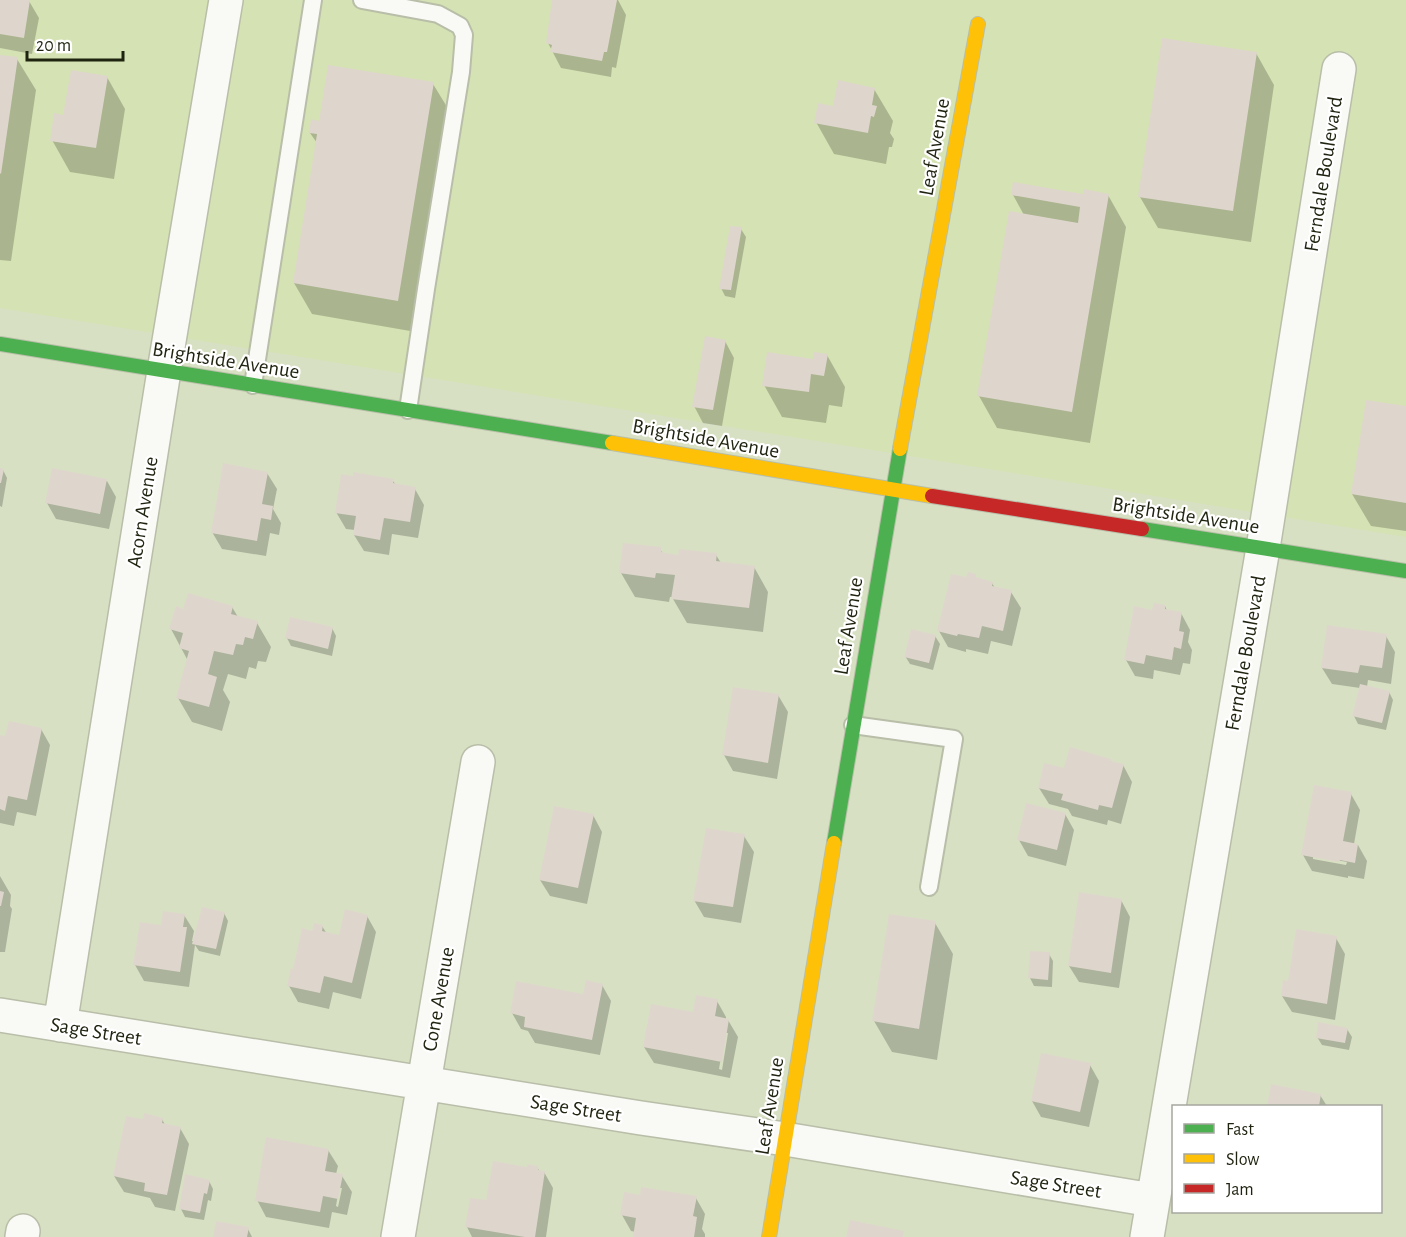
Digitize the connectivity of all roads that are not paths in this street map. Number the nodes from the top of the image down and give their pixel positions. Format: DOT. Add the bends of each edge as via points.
graph roads {
  1 [pos="226,0"];
  2 [pos="313,0"];
  3 [pos="362,0"];
  4 [pos="978,24"];
  5 [pos="1339,69"];
  6 [pos="0,344"];
  7 [pos="164,371"];
  8 [pos="253,385"];
  9 [pos="408,410"];
  10 [pos="892,490"];
  11 [pos="1263,548"];
  12 [pos="1406,572"];
  13 [pos="853,725"];
  14 [pos="478,762"];
  15 [pos="929,886"];
  16 [pos="0,1015"];
  17 [pos="60,1025"];
  18 [pos="423,1083"];
  19 [pos="785,1139"];
  20 [pos="1152,1200"];
  21 [pos="398,1237"];
  22 [pos="769,1237"];
  23 [pos="1147,1237"];
  1 -- 7 [label="street, Acorn Avenue"];
  2 -- 8 [label="lane"];
  3 -- 9 [label="lane" via="438,14 460,26 464,35"];
  4 -- 10 [label="street, Leaf Avenue"];
  5 -- 11 [label="street, Ferndale Boulevard"];
  6 -- 7 [label="street, Brightside Avenue"];
  7 -- 8 [label="street, Brightside Avenue"];
  7 -- 17 [label="street, Acorn Avenue"];
  8 -- 9 [label="street, Brightside Avenue"];
  9 -- 10 [label="street, Brightside Avenue"];
  10 -- 11 [label="street, Brightside Avenue"];
  10 -- 13 [label="street, Leaf Avenue"];
  11 -- 12 [label="street, Brightside Avenue"];
  11 -- 20 [label="street, Ferndale Boulevard"];
  13 -- 15 [label="lane" via="954,739"];
  13 -- 19 [label="street, Leaf Avenue"];
  14 -- 18 [label="street, Cone Avenue"];
  16 -- 17 [label="street, Sage Street"];
  17 -- 18 [label="street, Sage Street"];
  18 -- 19 [label="street, Sage Street"];
  18 -- 21 [label="street, Cone Avenue"];
  19 -- 20 [label="street, Sage Street"];
  19 -- 22 [label="street, Leaf Avenue"];
  20 -- 23 [label="street, Ferndale Boulevard"];
}
